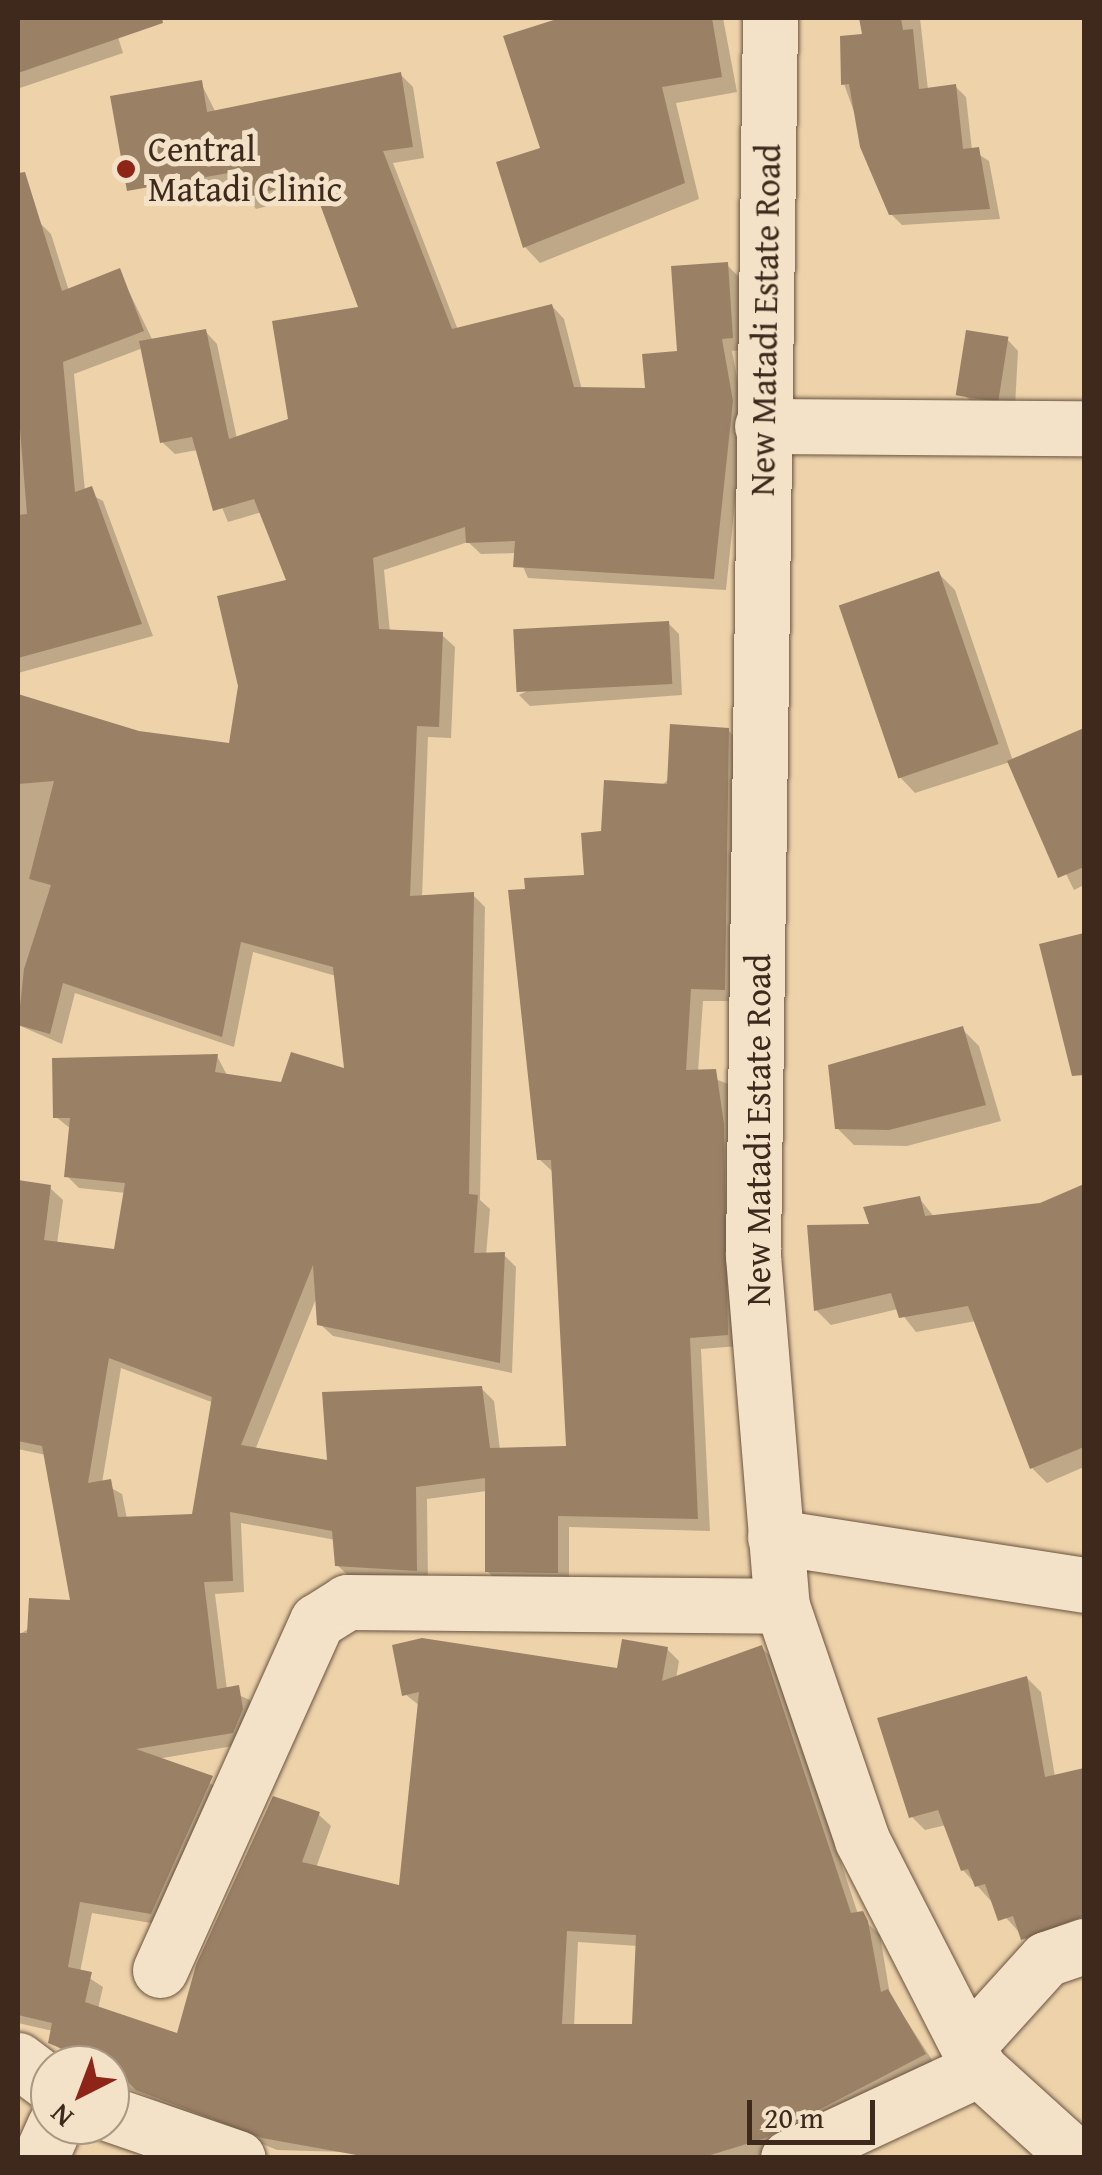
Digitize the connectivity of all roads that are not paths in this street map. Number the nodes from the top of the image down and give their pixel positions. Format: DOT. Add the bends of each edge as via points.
graph roads {
  1 [pos="770,18"];
  2 [pos="762,426"];
  3 [pos="1084,428"];
  4 [pos="775,1537"];
  5 [pos="1084,1585"];
  6 [pos="782,1606"];
  7 [pos="1084,1946"];
  8 [pos="160,1970"];
  9 [pos="974,2057"];
  10 [pos="130,2121"];
  11 [pos="238,2158"];
  12 [pos="788,2158"];
  13 [pos="1076,2158"];
  1 -- 2 [label="street, New Matadi Estate Road"];
  2 -- 3 [label="street"];
  2 -- 4 [label="street, New Matadi Estate Road" via="753,1256"];
  4 -- 5 [label="street"];
  4 -- 6 [label="street, New Matadi Estate Road"];
  6 -- 8 [label="street" via="347,1602 316,1621"];
  6 -- 9 [label="street, New Matadi Estate Road" via="862,1840"];
  7 -- 9 [label="street" via="1046,1959"];
  9 -- 12 [label="street"];
  9 -- 13 [label="street, New Matadi Estate Road"];
  10 -- 11 [label="street"];
}
